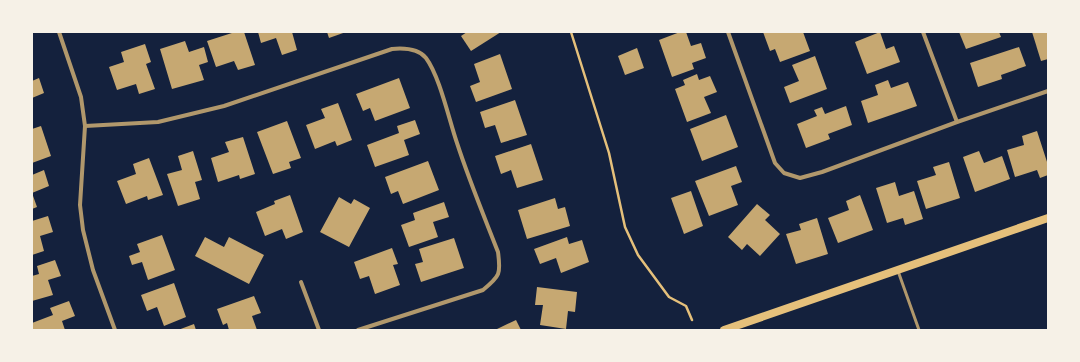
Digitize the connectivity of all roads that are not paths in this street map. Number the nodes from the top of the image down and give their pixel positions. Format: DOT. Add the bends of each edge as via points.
graph roads {
  1 [pos="59,32"];
  2 [pos="728,32"];
  3 [pos="923,32"];
  4 [pos="1048,91"];
  5 [pos="958,122"];
  6 [pos="85,126"];
  7 [pos="1048,218"];
  8 [pos="898,270"];
  9 [pos="301,282"];
  10 [pos="115,330"];
  11 [pos="319,330"];
  12 [pos="358,330"];
  13 [pos="724,330"];
  14 [pos="919,330"];
  1 -- 6 [label="street" via="81,97"];
  2 -- 5 [label="street" via="775,163 784,173 800,178 822,172"];
  3 -- 5 [label="street"];
  4 -- 5 [label="street"];
  6 -- 10 [label="street" via="80,204 83,230 92,270"];
  6 -- 12 [label="street" via="158,122 224,106 392,49 420,53 436,78 457,145 498,252 499,274 483,290"];
  7 -- 8 [label="main road"];
  8 -- 13 [label="main road"];
  8 -- 14 [label="lane"];
  9 -- 11 [label="street"];
}
